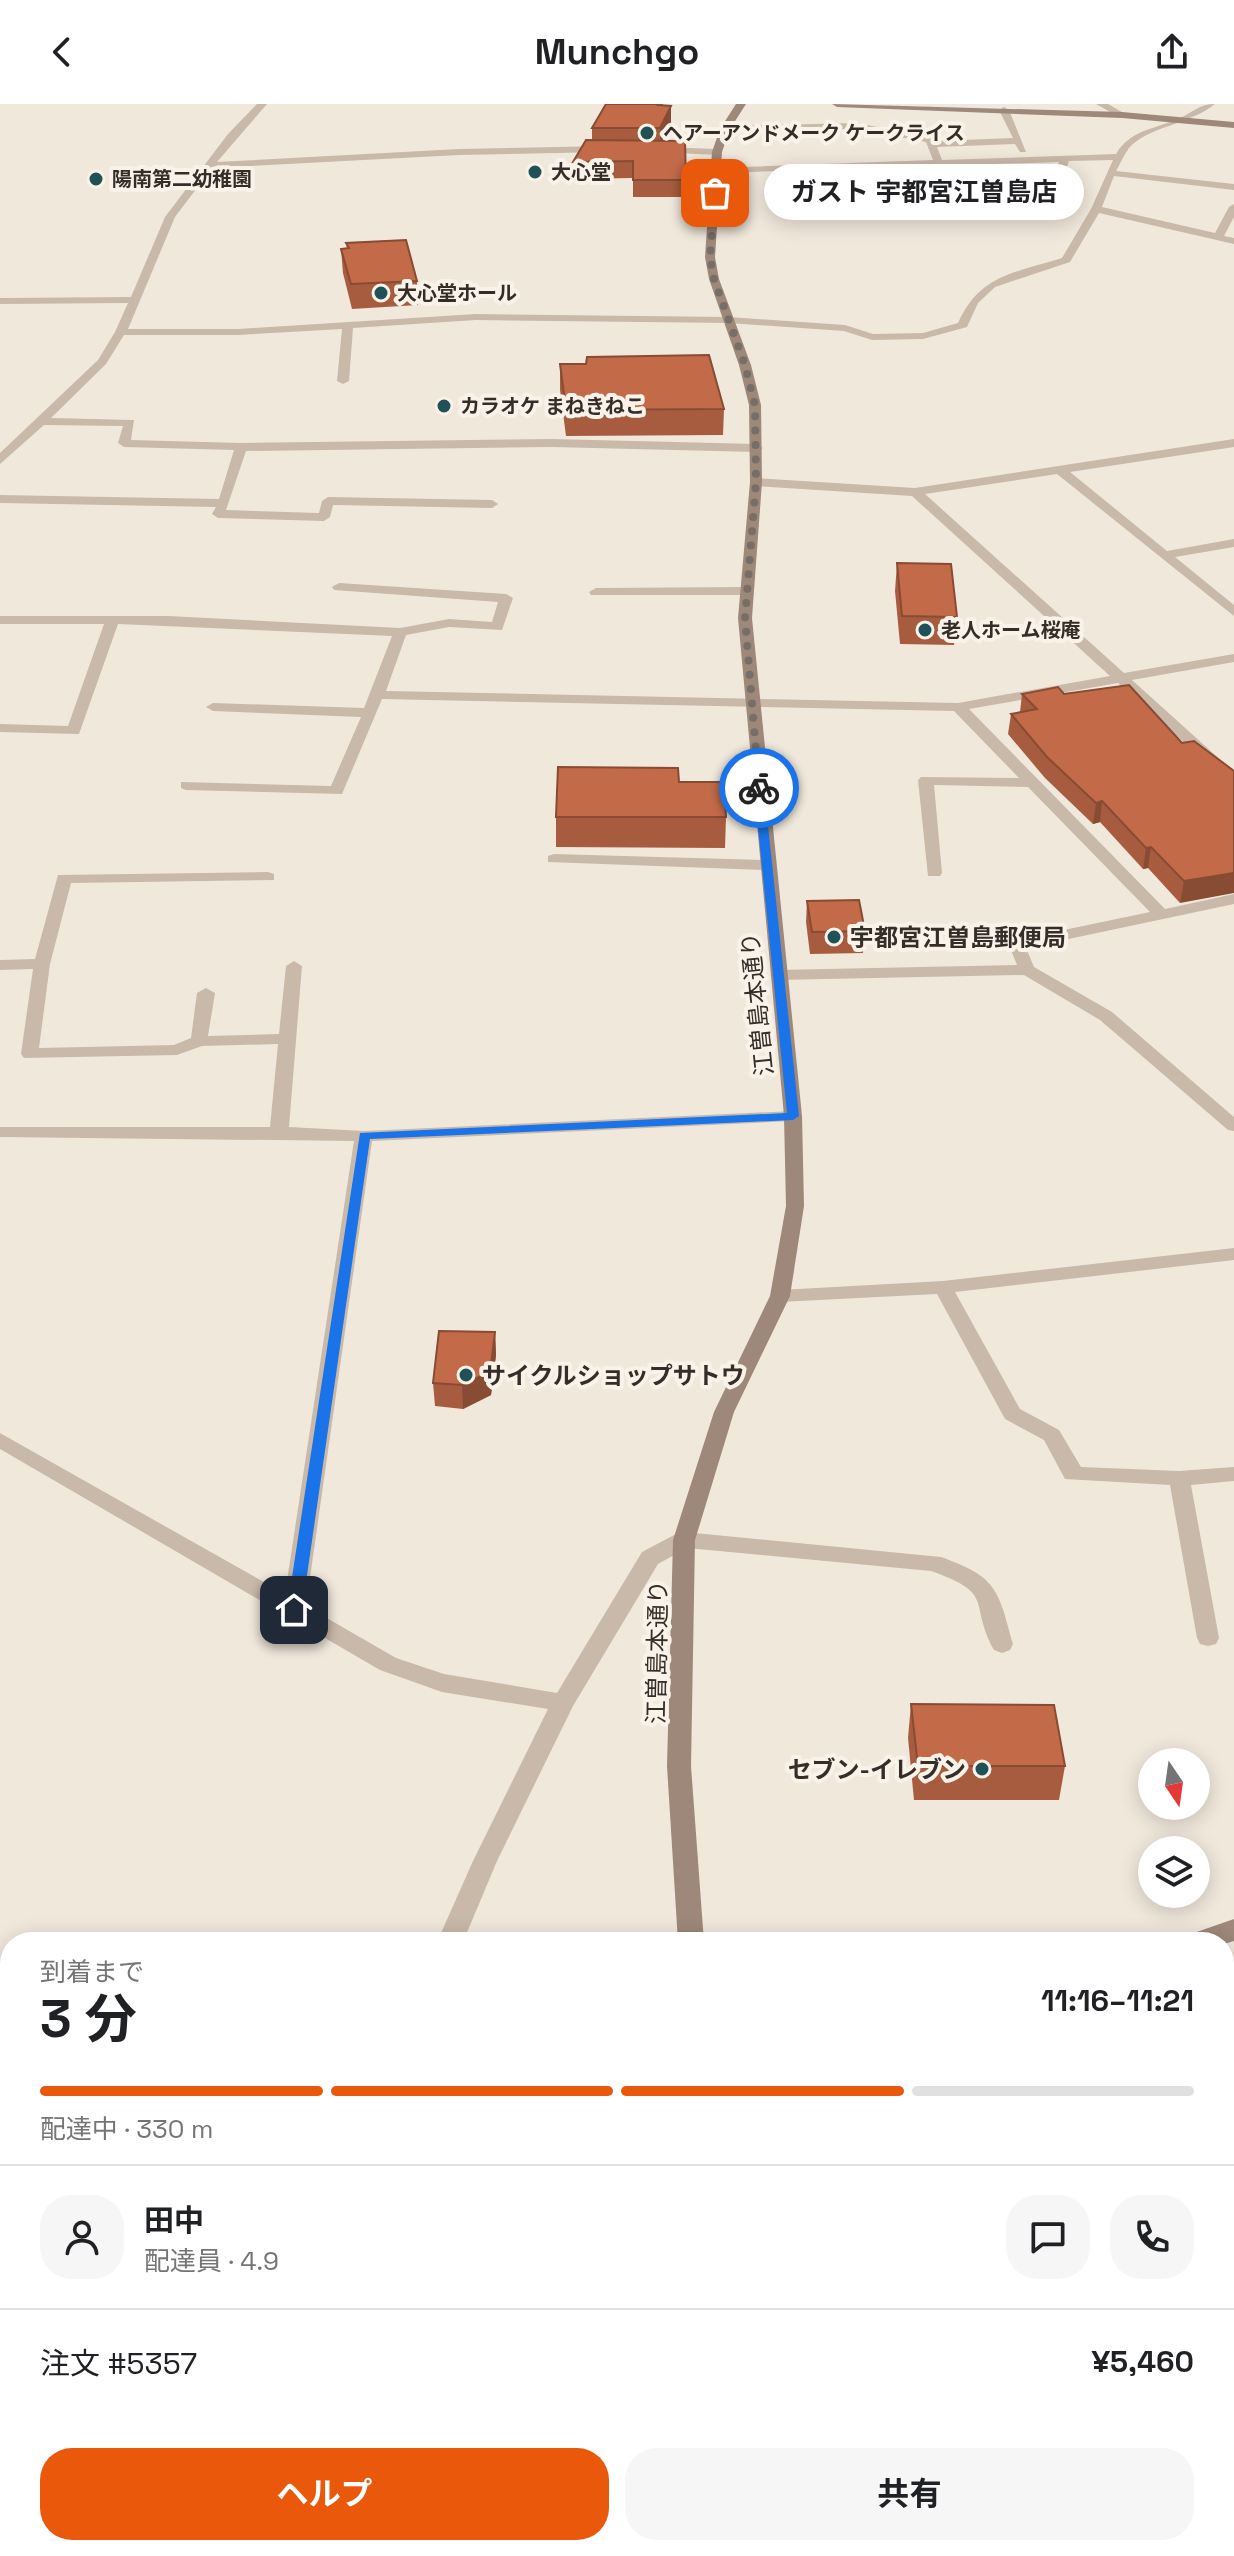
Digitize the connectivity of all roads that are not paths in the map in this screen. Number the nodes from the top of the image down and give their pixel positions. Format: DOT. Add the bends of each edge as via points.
graph roads {
  1 [pos="262,104"];
  2 [pos="741,104"];
  3 [pos="837,104"];
  4 [pos="1101,104"];
  5 [pos="1210,104"];
  6 [pos="1004,110"];
  7 [pos="1122,115"];
  8 [pos="1183,120"];
  9 [pos="1234,125"];
  10 [pos="725,129"];
  11 [pos="1019,141"];
  12 [pos="932,144"];
  13 [pos="617,149"];
  14 [pos="645,150"];
  15 [pos="717,152"];
  16 [pos="1118,157"];
  17 [pos="1065,159"];
  18 [pos="1029,161"];
  19 [pos="939,164"];
  20 [pos="210,165"];
  21 [pos="716,170"];
  22 [pos="1110,173"];
  23 [pos="1234,187"];
  24 [pos="1052,196"];
  25 [pos="1234,207"];
  26 [pos="1096,209"];
  27 [pos="1217,239"];
  28 [pos="1234,241"];
  29 [pos="135,300"];
  30 [pos="0,301"];
  31 [pos="729,320"];
  32 [pos="348,324"];
  33 [pos="121,332"];
  34 [pos="343,381"];
  35 [pos="41,421"];
  36 [pos="1234,443"];
  37 [pos="241,447"];
  38 [pos="757,448"];
  39 [pos="0,460"];
  40 [pos="1061,471"];
  41 [pos="756,482"];
  42 [pos="915,492"];
  43 [pos="0,499"];
  44 [pos="224,503"];
  45 [pos="492,504"];
  46 [pos="1234,543"];
  47 [pos="1165,555"];
  48 [pos="339,587"];
  49 [pos="746,591"];
  50 [pos="596,592"];
  51 [pos="1234,612"];
  52 [pos="113,619"];
  53 [pos="0,620"];
  54 [pos="400,632"];
  55 [pos="1234,658"];
  56 [pos="1123,679"];
  57 [pos="377,695"];
  58 [pos="751,705"];
  59 [pos="213,707"];
  60 [pos="958,707"];
  61 [pos="371,713"];
  62 [pos="0,728"];
  63 [pos="1234,780"];
  64 [pos="1034,783"];
  65 [pos="186,785"];
  66 [pos="554,859"];
  67 [pos="767,865"];
  68 [pos="934,873"];
  69 [pos="268,877"];
  70 [pos="1234,899"];
  71 [pos="1162,915"];
  72 [pos="42,964"];
  73 [pos="0,965"];
  74 [pos="294,966"];
  75 [pos="1027,970"];
  76 [pos="778,975"];
  77 [pos="206,993"];
  78 [pos="288,1039"];
  79 [pos="199,1041"];
  80 [pos="793,1116"];
  81 [pos="1234,1126"];
  82 [pos="0,1132"];
  83 [pos="279,1132"];
  84 [pos="364,1136"];
  85 [pos="1234,1254"];
  86 [pos="943,1287"];
  87 [pos="780,1296"];
  88 [pos="0,1440"];
  89 [pos="1234,1474"];
  90 [pos="1179,1478"];
  91 [pos="684,1540"];
  92 [pos="294,1610"];
  93 [pos="1208,1638"];
  94 [pos="1002,1644"];
  95 [pos="563,1703"];
  96 [pos="454,1932"];
  97 [pos="690,1932"];
  1 -- 20 [label="street"];
  2 -- 10 [label="street, 江曽島本通り"];
  3 -- 6 [label="street"];
  4 -- 7 [label="street"];
  5 -- 8 [label="street"];
  6 -- 7 [label="street"];
  6 -- 11 [label="street"];
  7 -- 8 [label="street"];
  8 -- 9 [label="street"];
  8 -- 16 [label="street" via="1140,135"];
  10 -- 12 [label="street" via="856,126"];
  10 -- 15 [label="street, 江曽島本通り"];
  11 -- 12 [label="street"];
  11 -- 18 [label="street"];
  12 -- 19 [label="street"];
  13 -- 20 [label="street"];
  14 -- 15 [label="street"];
  15 -- 21 [label="street, 江曽島本通り"];
  16 -- 17 [label="street"];
  16 -- 22 [label="street"];
  17 -- 18 [label="street"];
  17 -- 24 [label="street"];
  18 -- 19 [label="street"];
  19 -- 21 [label="street"];
  20 -- 29 [label="street" via="170,217"];
  21 -- 31 [label="street, 江曽島本通り" via="710,257"];
  22 -- 23 [label="street"];
  22 -- 26 [label="street"];
  25 -- 27 [label="street"];
  26 -- 27 [label="street"];
  26 -- 31 [label="street" via="1066,260 991,285 973,302 963,325 945,331 872,337 845,328"];
  27 -- 28 [label="street"];
  29 -- 30 [label="street"];
  29 -- 33 [label="street"];
  31 -- 32 [label="street" via="476,317"];
  31 -- 38 [label="street, 江曽島本通り" via="752,388"];
  32 -- 33 [label="street" via="238,332"];
  32 -- 34 [label="street"];
  33 -- 35 [label="street" via="102,362"];
  35 -- 37 [label="street" via="130,423 124,443"];
  35 -- 39 [label="street"];
  36 -- 40 [label="street"];
  37 -- 38 [label="street" via="552,443"];
  37 -- 44 [label="street"];
  38 -- 41 [label="street, 江曽島本通り"];
  40 -- 42 [label="street"];
  40 -- 47 [label="street"];
  41 -- 42 [label="street"];
  41 -- 49 [label="street, 江曽島本通り"];
  42 -- 56 [label="street"];
  43 -- 44 [label="street"];
  44 -- 45 [label="street" via="218,514 324,517 328,501"];
  46 -- 47 [label="street"];
  47 -- 51 [label="street"];
  48 -- 54 [label="street" via="506,598 497,627 449,623"];
  49 -- 50 [label="street"];
  49 -- 58 [label="street, 江曽島本通り"];
  52 -- 53 [label="street"];
  52 -- 54 [label="street"];
  52 -- 62 [label="street" via="74,731"];
  54 -- 57 [label="street"];
  55 -- 56 [label="street"];
  56 -- 60 [label="street"];
  56 -- 63 [label="street"];
  57 -- 58 [label="street"];
  57 -- 61 [label="street"];
  58 -- 60 [label="street"];
  58 -- 67 [label="street, 江曽島本通り"];
  59 -- 61 [label="street"];
  60 -- 64 [label="street"];
  61 -- 65 [label="street" via="337,791"];
  64 -- 68 [label="street" via="926,780"];
  64 -- 71 [label="street"];
  66 -- 67 [label="street"];
  67 -- 76 [label="street, 江曽島本通り"];
  69 -- 72 [label="street" via="64,878"];
  70 -- 71 [label="street"];
  71 -- 75 [label="street" via="1017,945"];
  72 -- 73 [label="street"];
  72 -- 79 [label="street" via="30,1054 177,1050"];
  74 -- 78 [label="street"];
  75 -- 76 [label="street"];
  75 -- 81 [label="street" via="1106,1016"];
  76 -- 80 [label="street, 江曽島本通り"];
  77 -- 79 [label="street"];
  78 -- 79 [label="street"];
  78 -- 83 [label="street"];
  80 -- 84 [label="street"];
  80 -- 87 [label="street, 江曽島本通り" via="795,1206"];
  82 -- 83 [label="street"];
  83 -- 84 [label="street"];
  84 -- 92 [label="street"];
  85 -- 86 [label="street"];
  86 -- 87 [label="street"];
  86 -- 90 [label="street" via="1012,1414 1042,1425 1062,1446 1073,1474"];
  87 -- 91 [label="street, 江曽島本通り" via="724,1412"];
  88 -- 92 [label="street"];
  89 -- 90 [label="street"];
  90 -- 93 [label="street"];
  91 -- 94 [label="street" via="933,1563 971,1575 987,1591"];
  91 -- 95 [label="street" via="650,1558"];
  91 -- 97 [label="street, 江曽島本通り" via="679,1766"];
  92 -- 95 [label="street" via="388,1664 442,1683"];
  95 -- 96 [label="street"];
}
